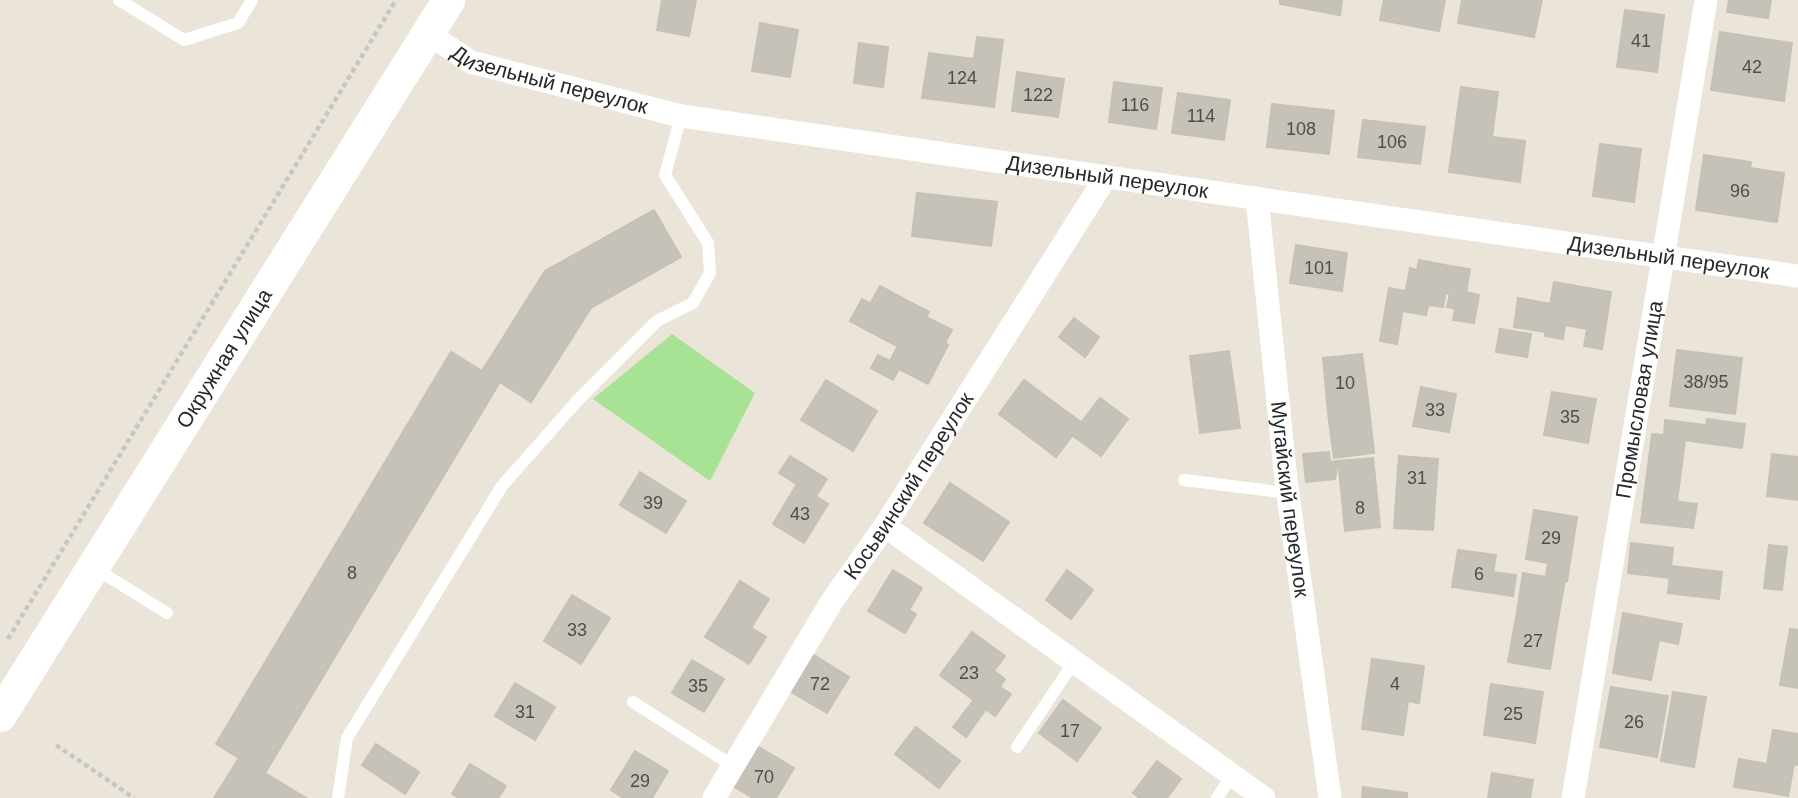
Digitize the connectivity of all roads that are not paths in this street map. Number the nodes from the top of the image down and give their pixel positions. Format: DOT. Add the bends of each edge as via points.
graph roads {
  1 [pos="118,0"];
  2 [pos="252,0"];
  3 [pos="449,0"];
  4 [pos="1706,0"];
  5 [pos="429,34"];
  6 [pos="681,116"];
  7 [pos="1106,177"];
  8 [pos="1257,198"];
  9 [pos="1663,258"];
  10 [pos="1798,276"];
  11 [pos="1184,480"];
  12 [pos="1288,493"];
  13 [pos="885,526"];
  14 [pos="94,568"];
  15 [pos="167,613"];
  16 [pos="1074,662"];
  17 [pos="633,702"];
  18 [pos="0,715"];
  19 [pos="1017,747"];
  20 [pos="733,766"];
  21 [pos="1232,775"];
  22 [pos="338,798"];
  23 [pos="714,798"];
  24 [pos="1217,798"];
  25 [pos="1264,798"];
  26 [pos="1330,798"];
  27 [pos="1573,798"];
  1 -- 2 [label="lane" via="184,40 237,23"];
  3 -- 5 [label="main road, Окружная улица"];
  4 -- 9 [label="street, Промысловая улица"];
  5 -- 6 [label="street, Дизельный переулок" via="471,62"];
  5 -- 14 [label="main road, Окружная улица"];
  6 -- 7 [label="street, Дизельный переулок"];
  6 -- 22 [label="lane" via="665,175 708,243 710,273 693,303 657,321 577,401 502,486 347,738"];
  7 -- 8 [label="street, Дизельный переулок"];
  7 -- 13 [label="street, Косьвинский переулок"];
  8 -- 9 [label="street, Дизельный переулок"];
  8 -- 12 [label="street, Мугайский переулок"];
  9 -- 10 [label="street, Дизельный переулок"];
  9 -- 27 [label="street, Промысловая улица"];
  11 -- 12 [label="lane"];
  12 -- 26 [label="street, Мугайский переулок"];
  13 -- 16 [label="street"];
  13 -- 20 [label="street, Косьвинский переулок" via="832,601"];
  14 -- 15 [label="lane"];
  14 -- 18 [label="main road, Окружная улица"];
  16 -- 19 [label="lane"];
  16 -- 21 [label="street"];
  17 -- 20 [label="lane"];
  20 -- 23 [label="street, Косьвинский переулок"];
  21 -- 24 [label="lane"];
  21 -- 25 [label="street"];
}
